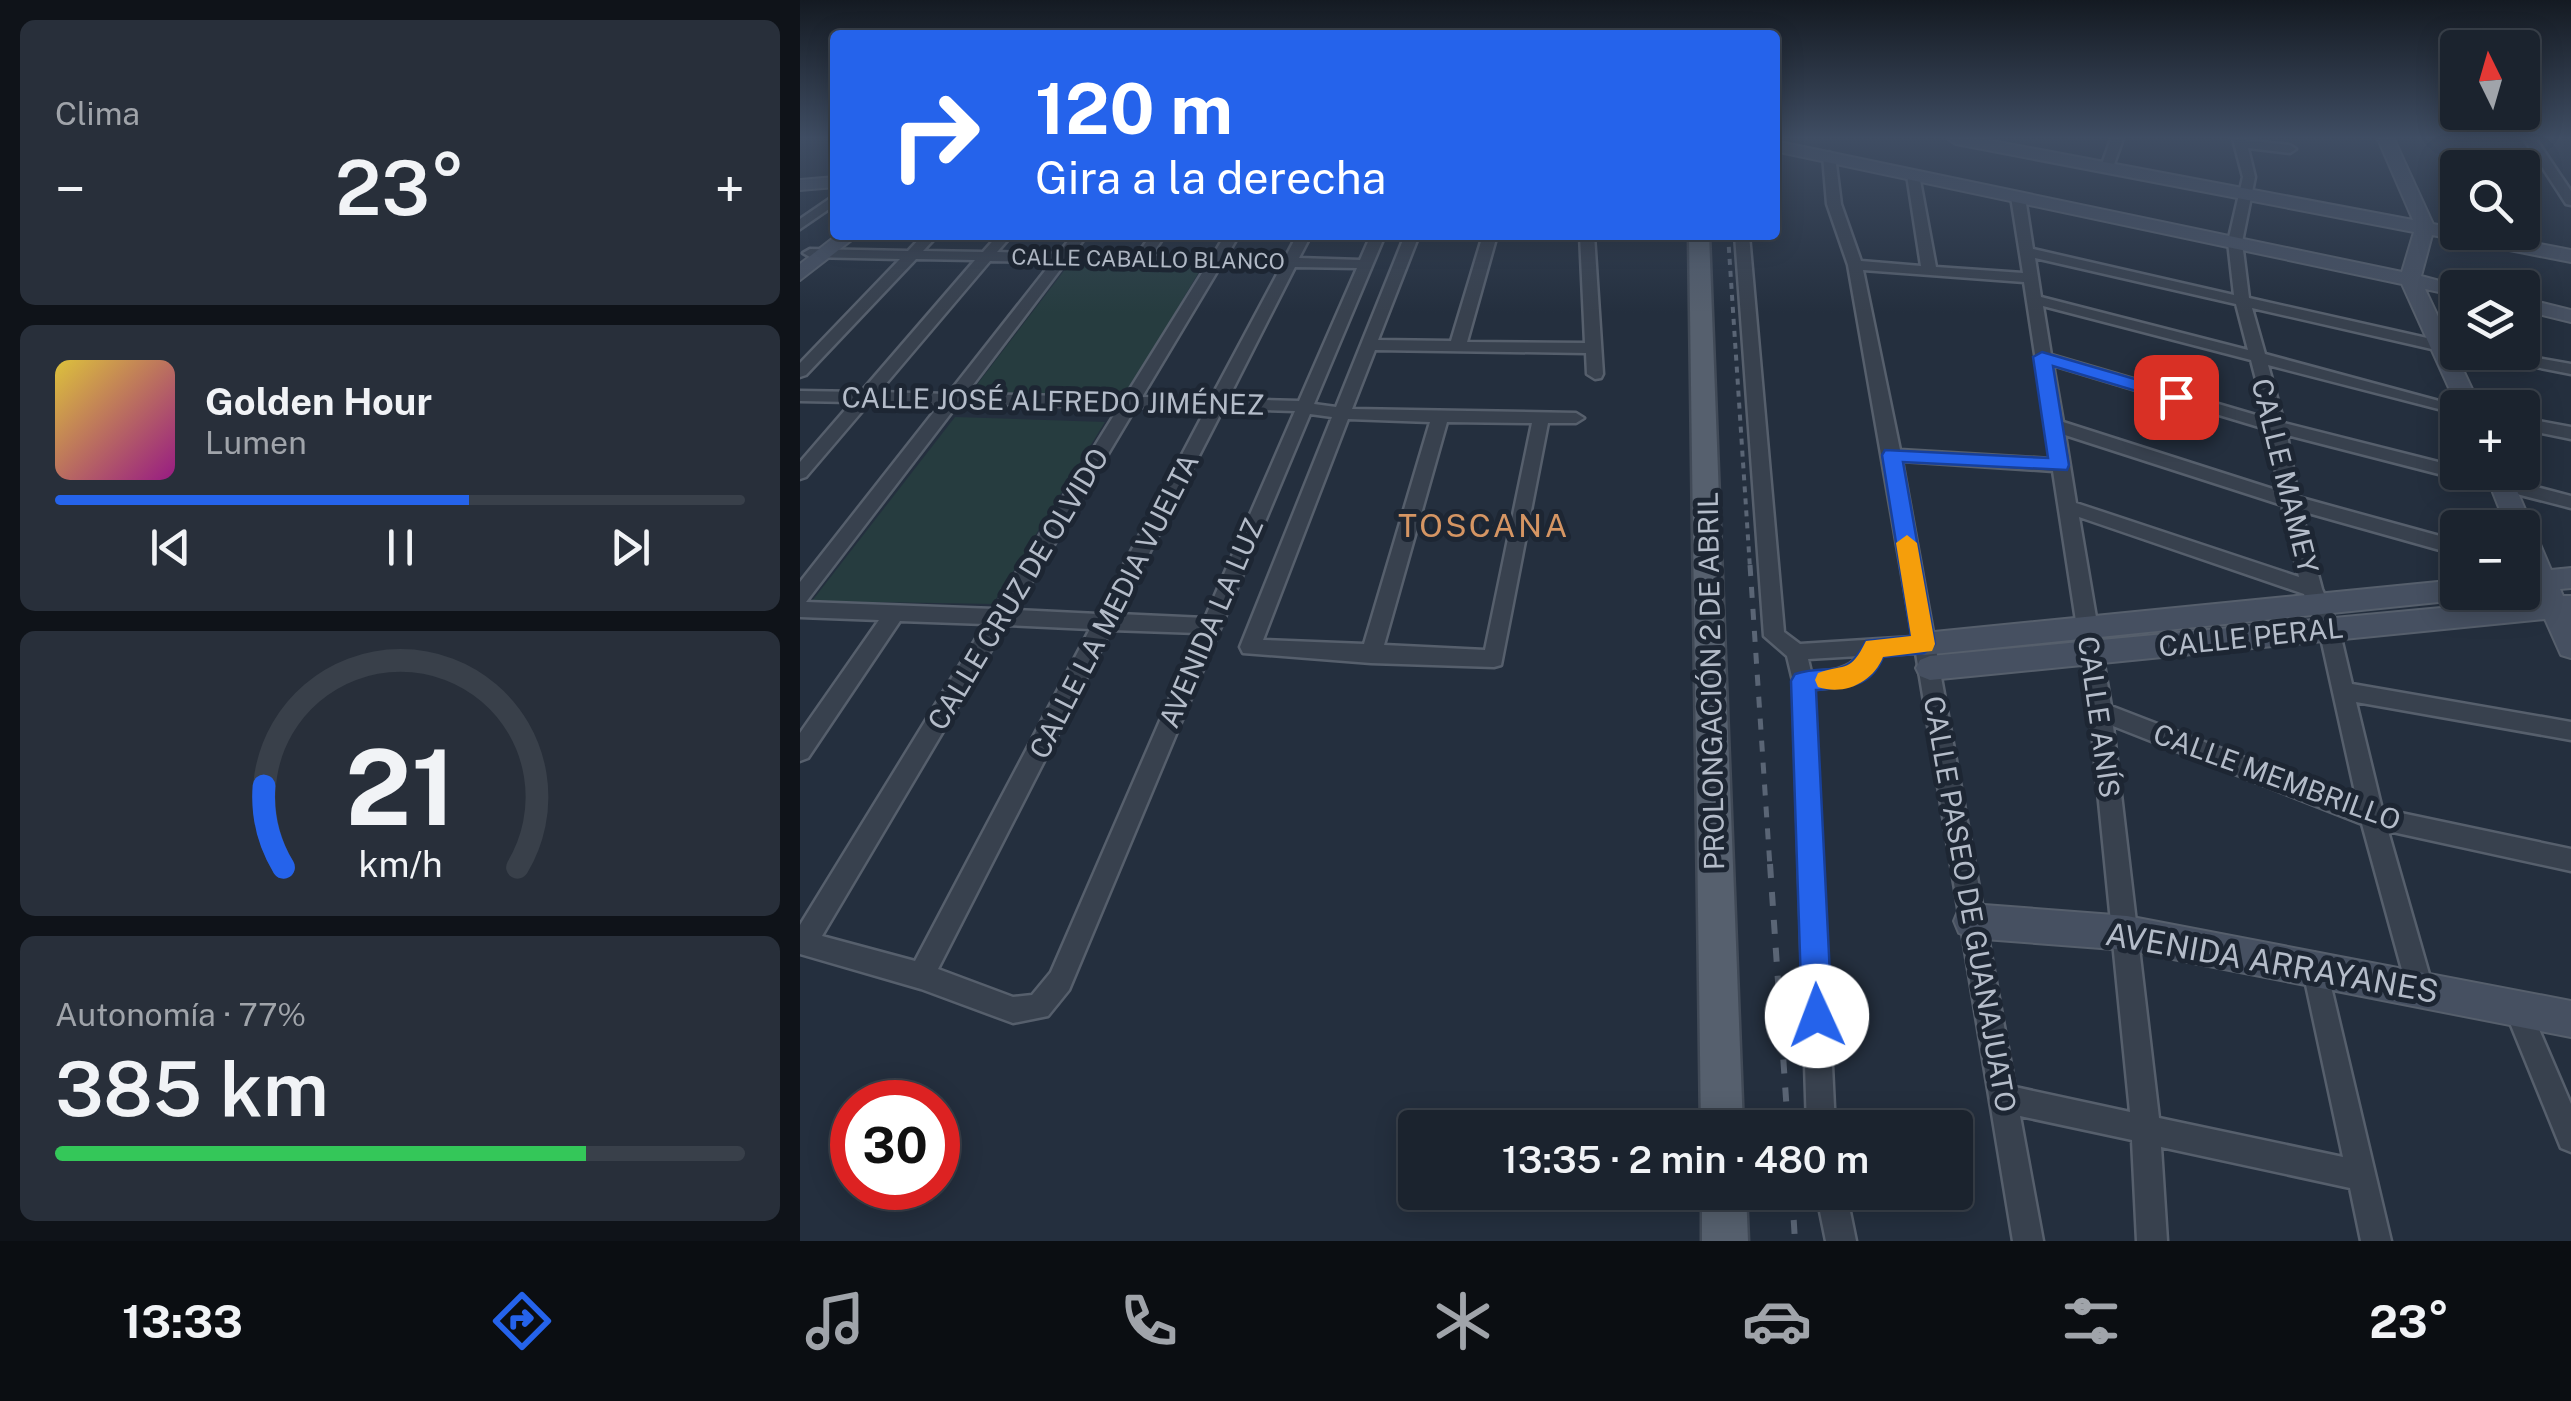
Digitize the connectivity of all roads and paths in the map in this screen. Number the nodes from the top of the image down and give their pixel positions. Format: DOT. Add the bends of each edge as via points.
graph roads {
  1 [pos="1834,197"];
  2 [pos="1917,197"];
  3 [pos="2018,197"];
  4 [pos="2245,197"];
  5 [pos="2261,197"];
  6 [pos="2411,197"];
  7 [pos="830,203"];
  8 [pos="800,225"];
  9 [pos="2424,228"];
  10 [pos="830,238"];
  11 [pos="840,240"];
  12 [pos="927,240"];
  13 [pos="1001,240"];
  14 [pos="1076,240"];
  15 [pos="1154,240"];
  16 [pos="1229,240"];
  17 [pos="1301,240"];
  18 [pos="1376,240"];
  19 [pos="1410,240"];
  20 [pos="1489,240"];
  21 [pos="1587,240"];
  22 [pos="1699,240"];
  23 [pos="1742,240"];
  24 [pos="2235,242"];
  25 [pos="2026,252"];
  26 [pos="912,255"];
  27 [pos="812,256"];
  28 [pos="987,256"];
  29 [pos="2571,256"];
  30 [pos="1062,257"];
  31 [pos="1141,259"];
  32 [pos="1217,260"];
  33 [pos="1290,262"];
  34 [pos="1366,264"];
  35 [pos="1855,266"];
  36 [pos="1929,270"];
  37 [pos="800,274"];
  38 [pos="2410,279"];
  39 [pos="2440,286"];
  40 [pos="2031,289"];
  41 [pos="2242,299"];
  42 [pos="2540,308"];
  43 [pos="2571,316"];
  44 [pos="2440,331"];
  45 [pos="1369,345"];
  46 [pos="1458,345"];
  47 [pos="2440,346"];
  48 [pos="1592,348"];
  49 [pos="2042,357"];
  50 [pos="2256,358"];
  51 [pos="2540,364"];
  52 [pos="2571,369"];
  53 [pos="800,372"];
  54 [pos="1595,374"];
  55 [pos="800,396"];
  56 [pos="864,403"];
  57 [pos="2440,404"];
  58 [pos="951,405"];
  59 [pos="800,408"];
  60 [pos="1128,408"];
  61 [pos="1217,409"];
  62 [pos="1302,413"];
  63 [pos="1348,416"];
  64 [pos="1440,418"];
  65 [pos="1541,418"];
  66 [pos="1576,418"];
  67 [pos="2053,425"];
  68 [pos="2277,426"];
  69 [pos="2540,426"];
  70 [pos="2571,432"];
  71 [pos="1892,455"];
  72 [pos="2440,464"];
  73 [pos="2060,465"];
  74 [pos="800,472"];
  75 [pos="2536,490"];
  76 [pos="2290,502"];
  77 [pos="2571,502"];
  78 [pos="2066,506"];
  79 [pos="2440,542"];
  80 [pos="2571,578"];
  81 [pos="2440,592"];
  82 [pos="2548,595"];
  83 [pos="800,596"];
  84 [pos="2320,608"];
  85 [pos="800,609"];
  86 [pos="895,613"];
  87 [pos="1001,616"];
  88 [pos="1108,620"];
  89 [pos="1209,626"];
  90 [pos="2089,641"];
  91 [pos="2571,647"];
  92 [pos="1874,648"];
  93 [pos="1796,652"];
  94 [pos="1371,655"];
  95 [pos="1927,656"];
  96 [pos="1803,681"];
  97 [pos="2343,692"];
  98 [pos="2101,712"];
  99 [pos="2571,731"];
  100 [pos="800,752"];
  101 [pos="2372,817"];
  102 [pos="2571,860"];
  103 [pos="1971,922"];
  104 [pos="2127,933"];
  105 [pos="802,942"];
  106 [pos="2315,966"];
  107 [pos="921,976"];
  108 [pos="2420,988"];
  109 [pos="2516,1008"];
  110 [pos="2571,1019"];
  111 [pos="2003,1098"];
  112 [pos="1722,1110"];
  113 [pos="1821,1110"];
  114 [pos="2146,1127"];
  115 [pos="2571,1138"];
  116 [pos="2362,1176"];
  117 [pos="1725,1210"];
  118 [pos="1835,1210"];
  119 [pos="1726,1241"];
  120 [pos="1842,1241"];
  121 [pos="2028,1241"];
  122 [pos="2152,1241"];
  123 [pos="2376,1241"];
  1 -- 35 [label="street, CALLE PASEO DE GUANAJUATO"];
  2 -- 36 [label="street"];
  3 -- 24 [label="main road"];
  3 -- 25 [label="street, CALLE ANÍS"];
  4 -- 24 [label="street, CALLE MAMEY"];
  5 -- 9 [label="main road"];
  6 -- 9 [label="main road"];
  7 -- 8 [label="street"];
  9 -- 29 [label="main road"];
  9 -- 38 [label="main road"];
  10 -- 27 [label="main road"];
  11 -- 27 [label="main road"];
  12 -- 26 [label="street"];
  13 -- 28 [label="street"];
  14 -- 30 [label="street"];
  15 -- 31 [label="street"];
  16 -- 32 [label="street, CALLE CRUZ DE OLVIDO"];
  17 -- 33 [label="street, CALLE LA MEDIA VUELTA"];
  18 -- 34 [label="street, AVENIDA LA LUZ"];
  19 -- 45 [label="street, AVENIDA LA LUZ"];
  20 -- 46 [label="street"];
  21 -- 48 [label="street"];
  22 -- 112 [label="main road, PROLONGACIÓN 2 DE ABRIL"];
  23 -- 93 [label="street" via="1774,636"];
  24 -- 38 [label="main road"];
  24 -- 41 [label="street, CALLE MAMEY"];
  25 -- 40 [label="street, CALLE ANÍS"];
  25 -- 41 [label="street"];
  26 -- 27 [label="street, CALLE CABALLO BLANCO"];
  26 -- 28 [label="street, CALLE CABALLO BLANCO"];
  26 -- 53 [label="street"];
  27 -- 37 [label="main road"];
  28 -- 30 [label="street, CALLE CABALLO BLANCO"];
  28 -- 56 [label="street"];
  30 -- 31 [label="street, CALLE CABALLO BLANCO"];
  30 -- 58 [label="street"];
  31 -- 32 [label="street, CALLE CABALLO BLANCO"];
  32 -- 33 [label="street, CALLE CABALLO BLANCO"];
  32 -- 60 [label="street, CALLE CRUZ DE OLVIDO"];
  33 -- 34 [label="street, CALLE CABALLO BLANCO"];
  33 -- 61 [label="street, CALLE LA MEDIA VUELTA"];
  34 -- 62 [label="street, AVENIDA LA LUZ"];
  35 -- 36 [label="street"];
  35 -- 71 [label="street, CALLE PASEO DE GUANAJUATO"];
  36 -- 40 [label="street"];
  38 -- 39 [label="main road"];
  38 -- 44 [label="main road"];
  40 -- 49 [label="street, CALLE ANÍS"];
  40 -- 50 [label="street"];
  41 -- 47 [label="street"];
  41 -- 50 [label="street, CALLE MAMEY"];
  42 -- 43 [label="main road"];
  45 -- 46 [label="street"];
  45 -- 63 [label="street, AVENIDA LA LUZ"];
  46 -- 48 [label="street"];
  48 -- 54 [label="street"];
  49 -- 67 [label="street, CALLE ANÍS"];
  49 -- 68 [label="street"];
  50 -- 57 [label="street"];
  50 -- 68 [label="street, CALLE MAMEY"];
  51 -- 52 [label="street"];
  55 -- 56 [label="street, CALLE JOSÉ ALFREDO JIMÉNEZ"];
  56 -- 58 [label="street, CALLE JOSÉ ALFREDO JIMÉNEZ"];
  56 -- 59 [label="street, CALLE JOSÉ ALFREDO JIMÉNEZ"];
  56 -- 74 [label="street"];
  58 -- 60 [label="street, CALLE JOSÉ ALFREDO JIMÉNEZ"];
  58 -- 83 [label="street"];
  60 -- 61 [label="street, CALLE JOSÉ ALFREDO JIMÉNEZ"];
  60 -- 87 [label="street, CALLE CRUZ DE OLVIDO"];
  61 -- 62 [label="street, CALLE JOSÉ ALFREDO JIMÉNEZ"];
  61 -- 88 [label="street, CALLE LA MEDIA VUELTA"];
  62 -- 63 [label="street, CALLE JOSÉ ALFREDO JIMÉNEZ"];
  62 -- 89 [label="street, AVENIDA LA LUZ"];
  63 -- 64 [label="street, CALLE JOSÉ ALFREDO JIMÉNEZ"];
  63 -- 94 [label="street, AVENIDA LA LUZ" via="1250,647"];
  64 -- 65 [label="street, CALLE JOSÉ ALFREDO JIMÉNEZ"];
  64 -- 94 [label="street"];
  65 -- 66 [label="street, CALLE JOSÉ ALFREDO JIMÉNEZ"];
  65 -- 94 [label="street" via="1494,658"];
  67 -- 73 [label="street, CALLE ANÍS"];
  67 -- 76 [label="street"];
  68 -- 72 [label="street"];
  68 -- 76 [label="street, CALLE MAMEY"];
  69 -- 70 [label="street"];
  71 -- 73 [label="street"];
  71 -- 95 [label="street, CALLE PASEO DE GUANAJUATO"];
  73 -- 78 [label="street, CALLE ANÍS"];
  75 -- 77 [label="street"];
  76 -- 79 [label="street"];
  76 -- 84 [label="street, CALLE MAMEY"];
  78 -- 84 [label="street"];
  78 -- 90 [label="street, CALLE ANÍS"];
  80 -- 82 [label="main road, CALLE PERAL"];
  81 -- 84 [label="main road, CALLE PERAL"];
  82 -- 84 [label="main road, CALLE PERAL"];
  82 -- 91 [label="main road"];
  84 -- 90 [label="main road, CALLE PERAL"];
  84 -- 97 [label="street, CALLE MAMEY"];
  85 -- 86 [label="street"];
  86 -- 87 [label="street"];
  86 -- 100 [label="street"];
  87 -- 88 [label="street"];
  87 -- 105 [label="street, CALLE CRUZ DE OLVIDO"];
  88 -- 89 [label="street"];
  88 -- 107 [label="street, CALLE LA MEDIA VUELTA"];
  89 -- 107 [label="street, AVENIDA LA LUZ" via="1060,981 1039,1007 1013,1010"];
  90 -- 95 [label="main road, CALLE PERAL"];
  90 -- 98 [label="street, CALLE ANÍS"];
  92 -- 93 [label="street"];
  92 -- 95 [label="street"];
  92 -- 96 [label="street" via="1867,667 1848,678"];
  93 -- 96 [label="street"];
  95 -- 103 [label="street, CALLE PASEO DE GUANAJUATO"];
  96 -- 113 [label="street"];
  97 -- 99 [label="street"];
  97 -- 101 [label="street, CALLE MAMEY"];
  98 -- 101 [label="street, CALLE MEMBRILLO"];
  98 -- 104 [label="street, CALLE ANÍS"];
  101 -- 102 [label="street, CALLE MEMBRILLO"];
  101 -- 108 [label="street, CALLE MAMEY"];
  103 -- 104 [label="main road, AVENIDA ARRAYANES"];
  103 -- 111 [label="street, CALLE PASEO DE GUANAJUATO"];
  104 -- 106 [label="main road, AVENIDA ARRAYANES"];
  104 -- 114 [label="street, CALLE ANÍS"];
  105 -- 107 [label="street"];
  106 -- 108 [label="main road, AVENIDA ARRAYANES"];
  106 -- 116 [label="street"];
  108 -- 109 [label="main road, AVENIDA ARRAYANES"];
  109 -- 110 [label="main road, AVENIDA ARRAYANES"];
  109 -- 115 [label="street"];
  111 -- 114 [label="street"];
  111 -- 121 [label="street, CALLE PASEO DE GUANAJUATO"];
  114 -- 116 [label="street"];
  114 -- 122 [label="street, CALLE ANÍS"];
  116 -- 123 [label="street"];
  117 -- 119 [label="main road"];
  118 -- 120 [label="street"];
}
